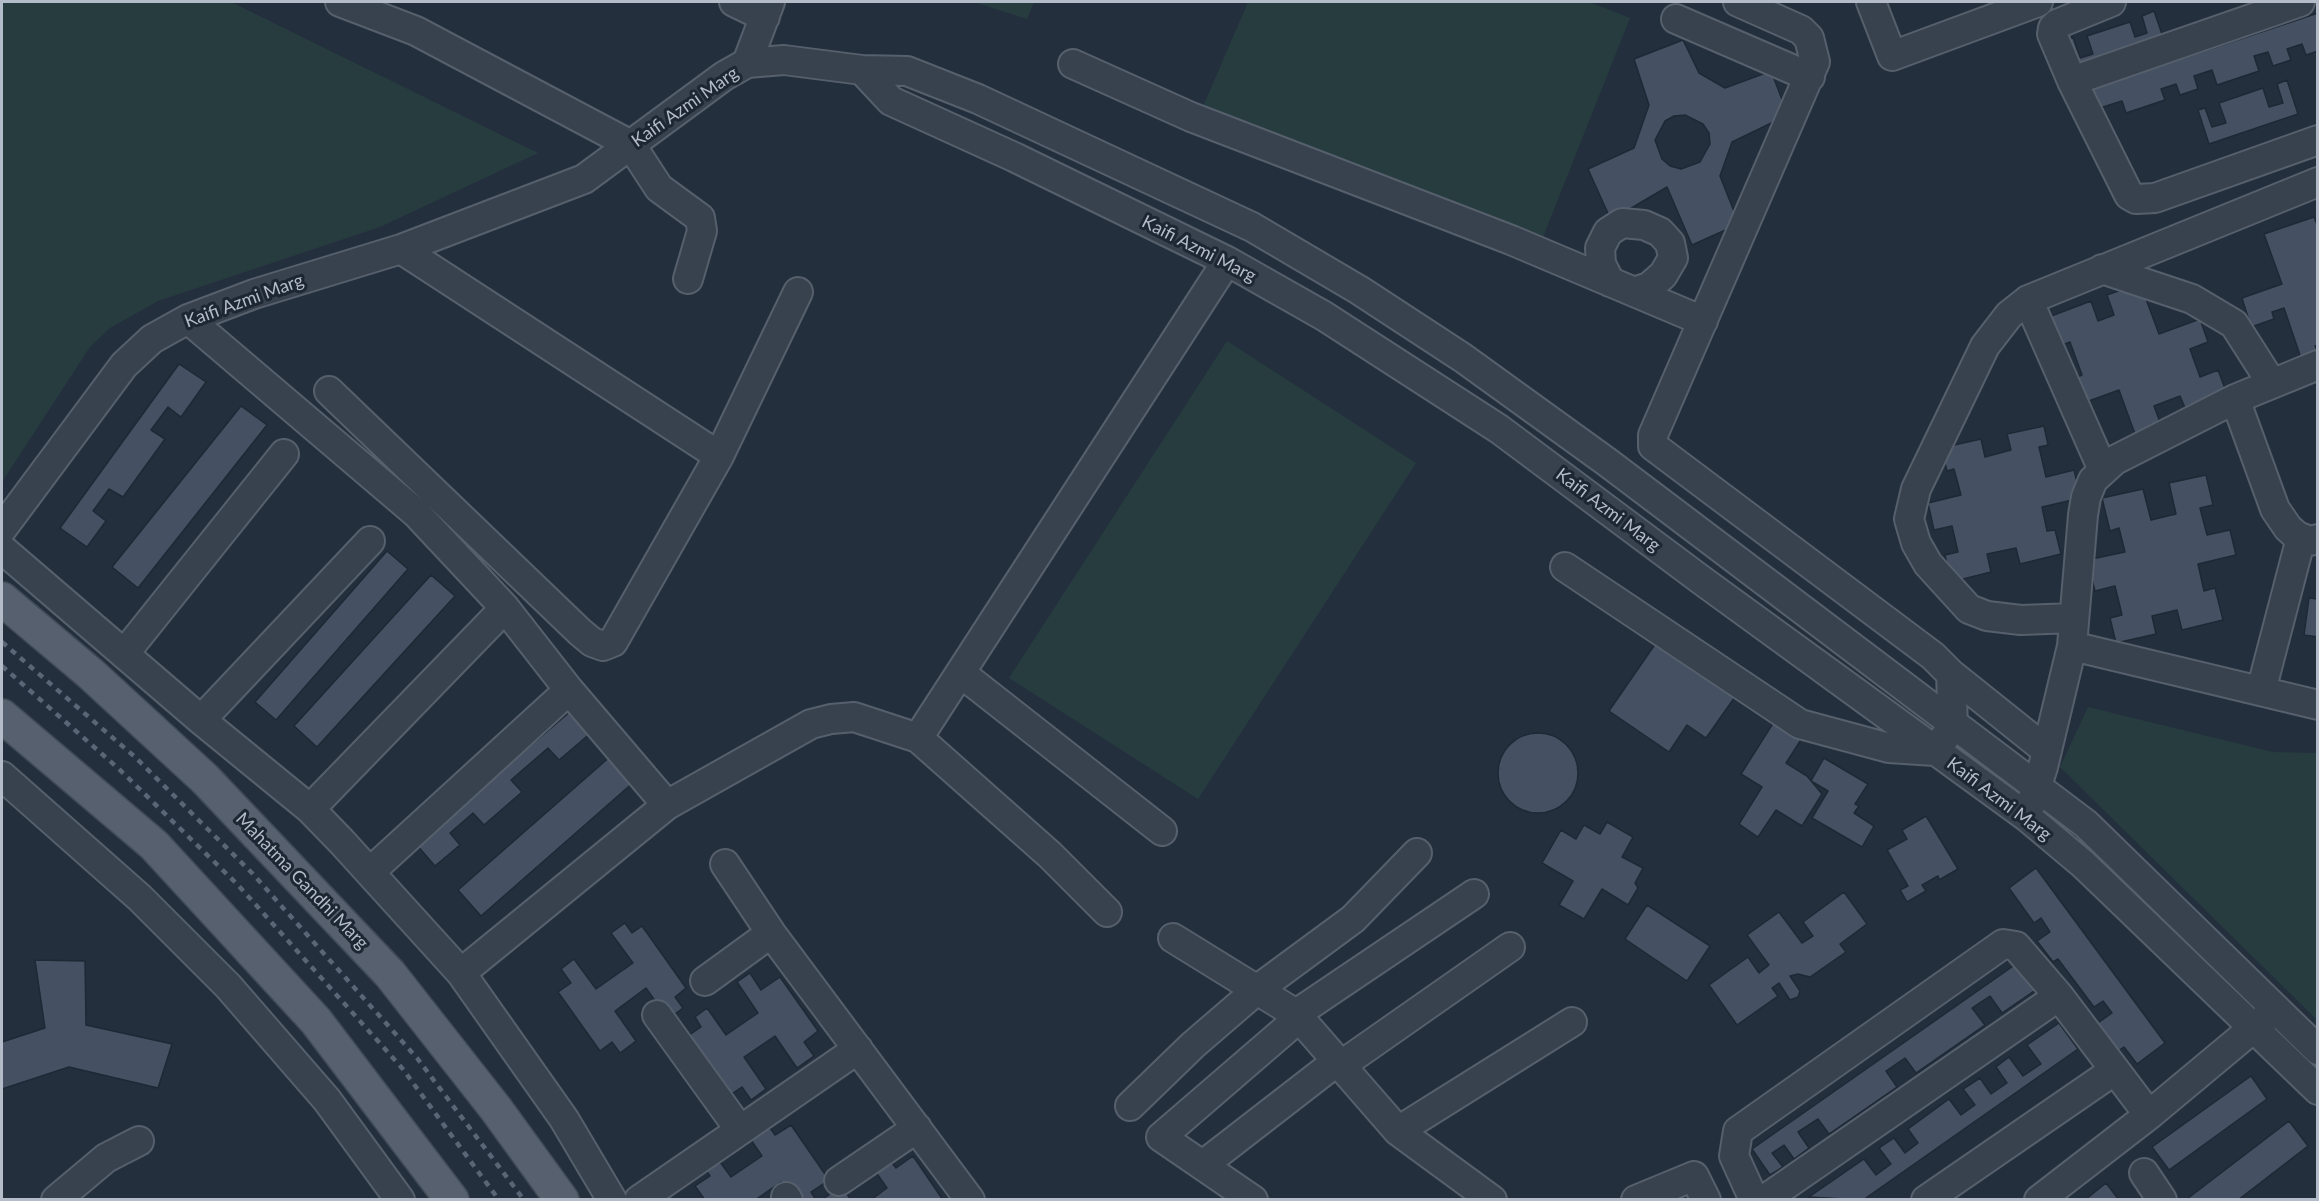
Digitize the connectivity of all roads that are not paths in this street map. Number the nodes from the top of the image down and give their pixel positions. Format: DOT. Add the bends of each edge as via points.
graph roads {
  1 [pos="340,2"];
  2 [pos="734,2"];
  3 [pos="1738,2"];
  4 [pos="1871,2"];
  5 [pos="2038,2"];
  6 [pos="2111,2"];
  7 [pos="2300,2"];
  8 [pos="768,9"];
  9 [pos="1676,19"];
  10 [pos="747,63"];
  11 [pos="1073,64"];
  12 [pos="862,70"];
  13 [pos="1810,77"];
  14 [pos="2072,81"];
  15 [pos="2318,140"];
  16 [pos="631,145"];
  17 [pos="2318,182"];
  18 [pos="401,249"];
  19 [pos="1227,261"];
  20 [pos="2102,269"];
  21 [pos="688,279"];
  22 [pos="798,292"];
  23 [pos="2028,300"];
  24 [pos="188,319"];
  25 [pos="1703,321"];
  26 [pos="2318,365"];
  27 [pos="2271,382"];
  28 [pos="330,391"];
  29 [pos="2235,399"];
  30 [pos="284,454"];
  31 [pos="719,456"];
  32 [pos="2103,470"];
  33 [pos="2,529"];
  34 [pos="2309,538"];
  35 [pos="370,541"];
  36 [pos="2,549"];
  37 [pos="1565,567"];
  38 [pos="2,599"];
  39 [pos="505,608"];
  40 [pos="2074,618"];
  41 [pos="2072,646"];
  42 [pos="124,654"];
  43 [pos="962,674"];
  44 [pos="1951,674"];
  45 [pos="569,690"];
  46 [pos="2261,692"];
  47 [pos="2318,705"];
  48 [pos="2,716"];
  49 [pos="201,720"];
  50 [pos="1953,726"];
  51 [pos="918,738"];
  52 [pos="2046,750"];
  53 [pos="1935,751"];
  54 [pos="2,776"];
  55 [pos="2036,788"];
  56 [pos="667,805"];
  57 [pos="310,809"];
  58 [pos="2027,817"];
  59 [pos="1162,831"];
  60 [pos="1417,853"];
  61 [pos="725,864"];
  62 [pos="370,872"];
  63 [pos="1474,894"];
  64 [pos="1107,912"];
  65 [pos="771,933"];
  66 [pos="1173,938"];
  67 [pos="1510,947"];
  68 [pos="461,973"];
  69 [pos="705,981"];
  70 [pos="1258,989"];
  71 [pos="2059,996"];
  72 [pos="657,1015"];
  73 [pos="1298,1016"];
  74 [pos="2264,1019"];
  75 [pos="1572,1022"];
  76 [pos="858,1049"];
  77 [pos="2318,1050"];
  78 [pos="1338,1064"];
  79 [pos="2115,1070"];
  80 [pos="2318,1090"];
  81 [pos="1130,1106"];
  82 [pos="2149,1115"];
  83 [pos="916,1128"];
  84 [pos="740,1130"];
  85 [pos="1398,1131"];
  86 [pos="139,1141"];
  87 [pos="1203,1165"];
  88 [pos="2144,1173"];
  89 [pos="839,1181"];
  90 [pos="65,1197"];
  91 [pos="400,1200"];
  92 [pos="452,1200"];
  93 [pos="562,1200"];
  94 [pos="612,1200"];
  95 [pos="639,1200"];
  96 [pos="970,1200"];
  97 [pos="1253,1200"];
  98 [pos="1492,1200"];
  99 [pos="1636,1200"];
  100 [pos="1706,1200"];
  101 [pos="1754,1200"];
  102 [pos="1764,1200"];
  103 [pos="1926,1200"];
  104 [pos="2039,1200"];
  105 [pos="2162,1200"];
  1 -- 16 [label="street" via="416,31"];
  2 -- 8 [label="street"];
  3 -- 13 [label="street" via="1801,30 1809,38 1815,62"];
  4 -- 5 [label="street" via="1892,56"];
  6 -- 14 [label="street" via="2053,28 2054,40"];
  7 -- 14 [label="street"];
  8 -- 10 [label="street"];
  9 -- 13 [label="street"];
  10 -- 12 [label="street, Kaifi Azmi Marg" via="784,60"];
  10 -- 16 [label="street, Kaifi Azmi Marg"];
  11 -- 25 [label="street" via="1191,117 1511,240"];
  12 -- 19 [label="street, Kaifi Azmi Marg" via="891,101"];
  12 -- 50 [label="street" via="907,71 978,99 1252,227 1359,290 1463,358 1607,462"];
  13 -- 25 [label="street"];
  14 -- 15 [label="street" via="2125,192 2136,199 2155,198"];
  16 -- 18 [label="street, Kaifi Azmi Marg" via="584,179"];
  16 -- 21 [label="street" via="659,188 700,218 702,231"];
  17 -- 20 [label="street"];
  18 -- 24 [label="street, Kaifi Azmi Marg" via="254,294"];
  18 -- 31 [label="street"];
  19 -- 43 [label="street"];
  19 -- 53 [label="street, Kaifi Azmi Marg" via="1324,316 1498,429"];
  20 -- 23 [label="street"];
  20 -- 27 [label="street" via="2192,299 2234,324"];
  22 -- 31 [label="street"];
  23 -- 32 [label="street"];
  23 -- 40 [label="street" via="2009,315 1985,346 1916,489 1909,519 1928,564 1968,609 2021,620"];
  24 -- 33 [label="street, Kaifi Azmi Marg" via="152,339 124,365"];
  24 -- 39 [label="street" via="416,513"];
  25 -- 44 [label="street" via="1653,435 1653,446 1933,656"];
  26 -- 27 [label="street"];
  27 -- 29 [label="street"];
  28 -- 31 [label="street" via="580,632 603,645 613,642"];
  29 -- 32 [label="street" via="2115,460"];
  29 -- 34 [label="street" via="2275,509 2288,528"];
  30 -- 42 [label="street"];
  32 -- 40 [label="street" via="2093,480 2086,497"];
  34 -- 46 [label="street"];
  35 -- 49 [label="street"];
  36 -- 42 [label="street"];
  37 -- 53 [label="street" via="1800,724 1889,748"];
  38 -- 93 [label="main road, Mahatma Gandhi Marg" via="205,779 390,974"];
  39 -- 45 [label="street"];
  39 -- 57 [label="street"];
  40 -- 41 [label="street"];
  41 -- 46 [label="street"];
  41 -- 52 [label="street"];
  42 -- 49 [label="street"];
  43 -- 51 [label="street"];
  43 -- 59 [label="street"];
  44 -- 50 [label="street"];
  44 -- 52 [label="street"];
  45 -- 56 [label="street"];
  45 -- 62 [label="street"];
  46 -- 47 [label="street"];
  48 -- 92 [label="main road" via="162,854 316,1020"];
  49 -- 57 [label="street"];
  50 -- 53 [label="street"];
  50 -- 55 [label="street"];
  51 -- 56 [label="street" via="854,717 811,724"];
  51 -- 64 [label="street" via="1042,848"];
  52 -- 55 [label="street"];
  53 -- 58 [label="street, Kaifi Azmi Marg"];
  54 -- 91 [label="street" via="140,898 228,986 327,1100"];
  55 -- 58 [label="street"];
  55 -- 74 [label="street" via="2086,824"];
  56 -- 68 [label="street"];
  57 -- 62 [label="street"];
  58 -- 74 [label="street, Kaifi Azmi Marg"];
  60 -- 70 [label="street" via="1353,919"];
  61 -- 65 [label="street"];
  62 -- 68 [label="street"];
  63 -- 73 [label="street"];
  65 -- 69 [label="street"];
  65 -- 76 [label="street"];
  66 -- 70 [label="street"];
  67 -- 78 [label="street"];
  68 -- 94 [label="street" via="564,1119"];
  70 -- 73 [label="street"];
  70 -- 81 [label="street"];
  71 -- 79 [label="street"];
  71 -- 101 [label="street" via="2016,946 1997,946 1738,1131 1734,1156"];
  71 -- 102 [label="street"];
  72 -- 84 [label="street"];
  73 -- 78 [label="street"];
  73 -- 87 [label="street" via="1161,1137"];
  74 -- 77 [label="street"];
  74 -- 80 [label="street, Kaifi Azmi Marg"];
  74 -- 82 [label="street"];
  75 -- 85 [label="street"];
  76 -- 83 [label="street"];
  76 -- 84 [label="street"];
  78 -- 85 [label="street"];
  78 -- 87 [label="street"];
  79 -- 82 [label="street"];
  79 -- 103 [label="street"];
  82 -- 104 [label="street"];
  83 -- 89 [label="street"];
  83 -- 96 [label="street"];
  84 -- 95 [label="street"];
  85 -- 98 [label="street"];
  86 -- 90 [label="street" via="106,1158"];
  87 -- 97 [label="street"];
  88 -- 105 [label="street"];
  99 -- 100 [label="street" via="1694,1176"];
}
